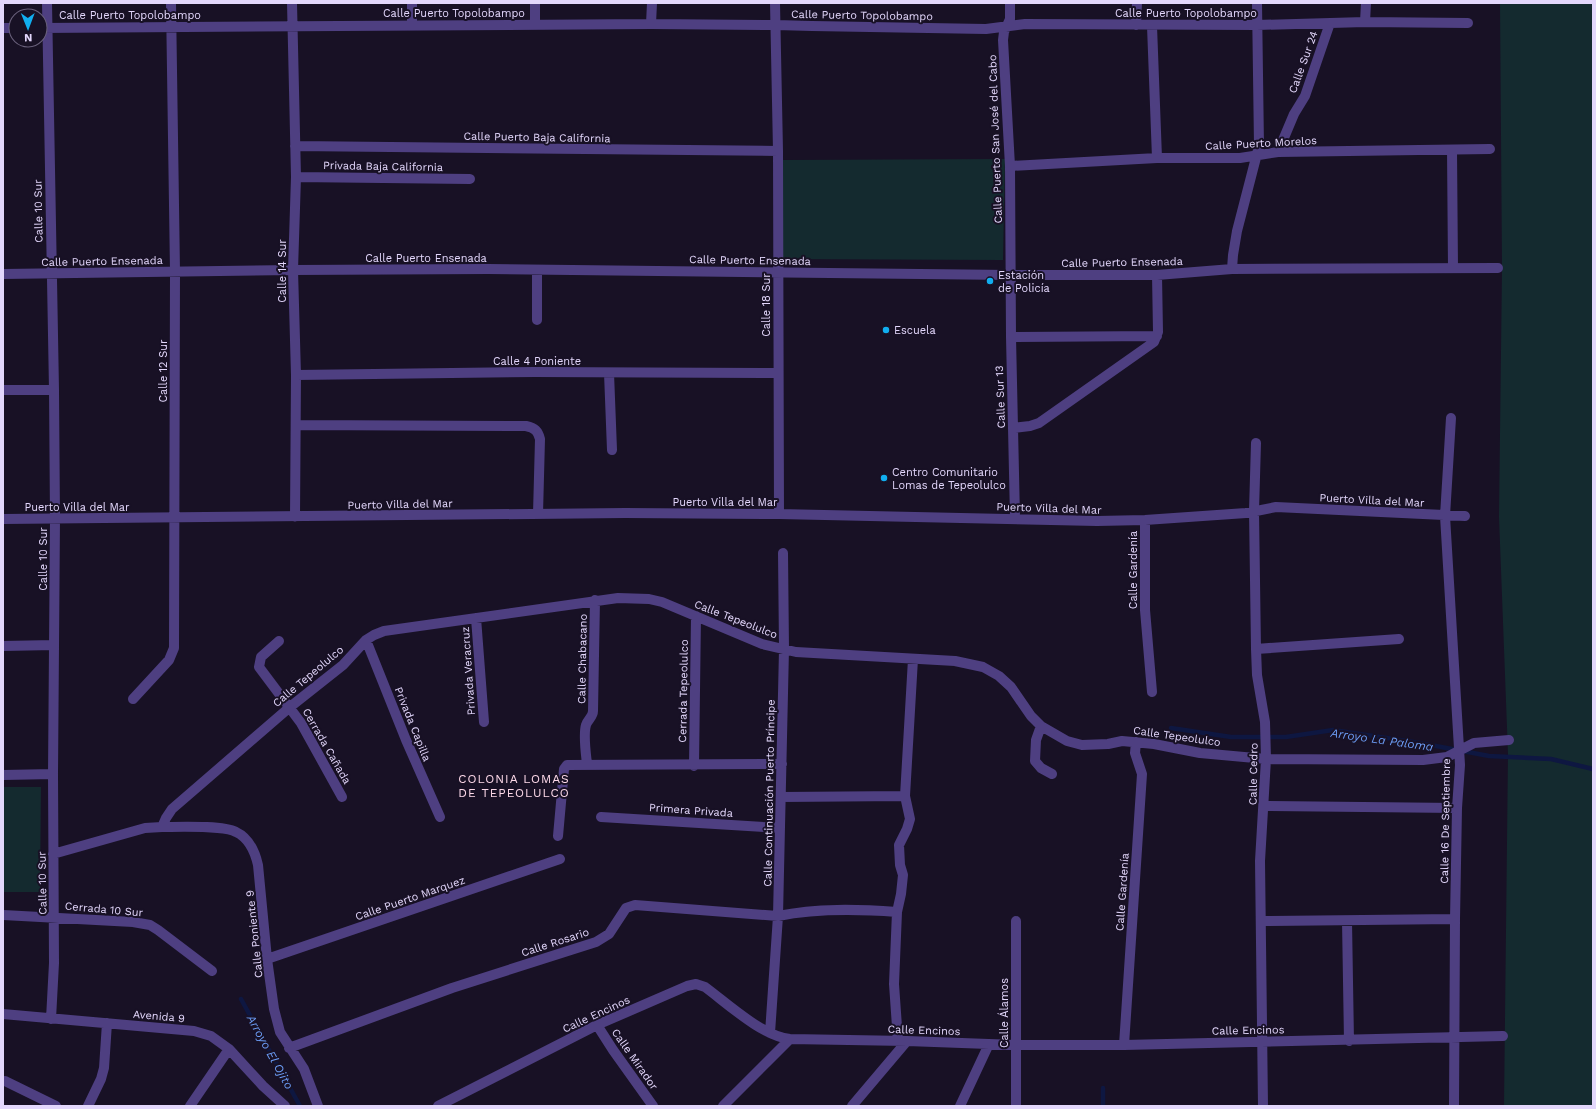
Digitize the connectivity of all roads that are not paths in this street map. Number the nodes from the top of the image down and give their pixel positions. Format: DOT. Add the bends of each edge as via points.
graph roads {
  1 [pos="171,3"];
  2 [pos="292,3"];
  3 [pos="412,3"];
  4 [pos="535,3"];
  5 [pos="652,3"];
  6 [pos="775,3"];
  7 [pos="1010,3"];
  8 [pos="1137,3"];
  9 [pos="1257,3"];
  10 [pos="1366,3"];
  11 [pos="1365,22"];
  12 [pos="1330,23"];
  13 [pos="1468,23"];
  14 [pos="651,24"];
  15 [pos="776,24"];
  16 [pos="412,25"];
  17 [pos="535,25"];
  18 [pos="1136,25"];
  19 [pos="1257,25"];
  20 [pos="292,26"];
  21 [pos="1152,26"];
  22 [pos="171,27"];
  23 [pos="1006,27"];
  24 [pos="48,28"];
  25 [pos="45,48"];
  26 [pos="295,146"];
  27 [pos="1490,149"];
  28 [pos="1452,150"];
  29 [pos="778,151"];
  30 [pos="1278,152"];
  31 [pos="1257,156"];
  32 [pos="1157,158"];
  33 [pos="1010,166"];
  34 [pos="296,177"];
  35 [pos="470,179"];
  36 [pos="1453,268"];
  37 [pos="1498,268"];
  38 [pos="1232,269"];
  39 [pos="294,270"];
  40 [pos="537,270"];
  41 [pos="175,272"];
  42 [pos="778,272"];
  43 [pos="3,274"];
  44 [pos="51,274"];
  45 [pos="1011,275"];
  46 [pos="1157,275"];
  47 [pos="537,320"];
  48 [pos="1157,336"];
  49 [pos="1011,337"];
  50 [pos="609,373"];
  51 [pos="778,373"];
  52 [pos="296,375"];
  53 [pos="3,390"];
  54 [pos="54,390"];
  55 [pos="1451,418"];
  56 [pos="296,425"];
  57 [pos="1013,428"];
  58 [pos="1256,443"];
  59 [pos="612,450"];
  60 [pos="1254,511"];
  61 [pos="538,514"];
  62 [pos="779,514"];
  63 [pos="1445,516"];
  64 [pos="1465,516"];
  65 [pos="295,517"];
  66 [pos="176,518"];
  67 [pos="1015,518"];
  68 [pos="3,519"];
  69 [pos="55,519"];
  70 [pos="1145,520"];
  71 [pos="783,553"];
  72 [pos="595,600"];
  73 [pos="696,616"];
  74 [pos="476,618"];
  75 [pos="1399,639"];
  76 [pos="366,640"];
  77 [pos="280,641"];
  78 [pos="54,645"];
  79 [pos="3,646"];
  80 [pos="784,649"];
  81 [pos="1256,649"];
  82 [pos="913,659"];
  83 [pos="1152,692"];
  84 [pos="133,699"];
  85 [pos="290,707"];
  86 [pos="484,722"];
  87 [pos="1041,726"];
  88 [pos="1509,740"];
  89 [pos="1136,742"];
  90 [pos="1458,751"];
  91 [pos="1266,759"];
  92 [pos="587,764"];
  93 [pos="782,764"];
  94 [pos="694,766"];
  95 [pos="53,774"];
  96 [pos="1052,774"];
  97 [pos="3,775"];
  98 [pos="905,796"];
  99 [pos="342,797"];
  100 [pos="781,797"];
  101 [pos="1264,806"];
  102 [pos="1457,808"];
  103 [pos="440,817"];
  104 [pos="602,817"];
  105 [pos="162,827"];
  106 [pos="780,828"];
  107 [pos="558,836"];
  108 [pos="53,854"];
  109 [pos="560,859"];
  110 [pos="897,912"];
  111 [pos="3,914"];
  112 [pos="54,916"];
  113 [pos="778,916"];
  114 [pos="1455,919"];
  115 [pos="1016,921"];
  116 [pos="1261,921"];
  117 [pos="1347,921"];
  118 [pos="267,959"];
  119 [pos="212,971"];
  120 [pos="3,1014"];
  121 [pos="51,1019"];
  122 [pos="107,1023"];
  123 [pos="597,1025"];
  124 [pos="770,1034"];
  125 [pos="1503,1036"];
  126 [pos="1455,1038"];
  127 [pos="790,1039"];
  128 [pos="902,1041"];
  129 [pos="1262,1041"];
  130 [pos="1349,1041"];
  131 [pos="989,1044"];
  132 [pos="1016,1045"];
  133 [pos="1124,1045"];
  134 [pos="289,1048"];
  135 [pos="229,1049"];
  136 [pos="5,1081"];
  137 [pos="56,1106"];
  138 [pos="88,1106"];
  139 [pos="190,1106"];
  140 [pos="284,1106"];
  141 [pos="318,1106"];
  142 [pos="438,1106"];
  143 [pos="653,1106"];
  144 [pos="723,1106"];
  145 [pos="852,1106"];
  146 [pos="960,1106"];
  147 [pos="1016,1106"];
  148 [pos="1263,1106"];
  149 [pos="1454,1106"];
  1 -- 22 [label="street, Calle 12 Sur"];
  2 -- 20 [label="street, Calle 14 Sur"];
  3 -- 16 [label="street"];
  4 -- 17 [label="street"];
  5 -- 14 [label="street"];
  6 -- 15 [label="street, Calle 18 Sur"];
  7 -- 23 [label="street, Calle Puerto San José del Cabo" via="1010,19"];
  8 -- 18 [label="street"];
  9 -- 19 [label="street"];
  10 -- 11 [label="street"];
  11 -- 12 [label="street, Calle Puerto Topolobampo"];
  11 -- 13 [label="street, Calle Puerto Topolobampo"];
  12 -- 19 [label="street, Calle Puerto Topolobampo"];
  12 -- 30 [label="street, Calle Sur 24" via="1305,96 1294,114"];
  14 -- 15 [label="street, Calle Puerto Topolobampo"];
  14 -- 17 [label="street, Calle Puerto Topolobampo"];
  15 -- 23 [label="street, Calle Puerto Topolobampo" via="986,29"];
  15 -- 29 [label="street, Calle 18 Sur"];
  16 -- 17 [label="street, Calle Puerto Topolobampo"];
  16 -- 20 [label="street, Calle Puerto Topolobampo"];
  18 -- 21 [label="street, Calle Puerto Topolobampo"];
  18 -- 23 [label="street, Calle Puerto Topolobampo" via="1025,24"];
  19 -- 21 [label="street, Calle Puerto Topolobampo"];
  19 -- 31 [label="street"];
  20 -- 22 [label="street, Calle Puerto Topolobampo"];
  20 -- 26 [label="street, Calle 14 Sur"];
  21 -- 32 [label="street"];
  22 -- 24 [label="street, Calle Puerto Topolobampo"];
  22 -- 41 [label="street, Calle 12 Sur"];
  23 -- 33 [label="street, Calle Puerto San José del Cabo" via="1003,40"];
  25 -- 44 [label="street, Calle 10 Sur"];
  26 -- 29 [label="street, Calle Puerto Baja California"];
  26 -- 34 [label="street, Calle 14 Sur"];
  27 -- 28 [label="street, Calle Puerto Morelos"];
  28 -- 30 [label="street, Calle Puerto Morelos"];
  28 -- 36 [label="street"];
  29 -- 42 [label="street, Calle 18 Sur"];
  30 -- 31 [label="street, Calle Puerto Morelos"];
  31 -- 32 [label="street, Calle Puerto Morelos"];
  31 -- 38 [label="street" via="1238,231"];
  32 -- 33 [label="street, Calle Puerto Morelos"];
  33 -- 45 [label="street, Calle Puerto San José del Cabo"];
  34 -- 35 [label="street, Privada Baja California"];
  34 -- 39 [label="street, Calle 14 Sur"];
  36 -- 37 [label="street, Calle Puerto Ensenada"];
  36 -- 38 [label="street, Calle Puerto Ensenada"];
  38 -- 46 [label="street, Calle Puerto Ensenada"];
  39 -- 40 [label="street, Calle Puerto Ensenada"];
  39 -- 41 [label="street, Calle Puerto Ensenada"];
  39 -- 52 [label="street, Calle 14 Sur"];
  40 -- 42 [label="street, Calle Puerto Ensenada"];
  40 -- 47 [label="street"];
  41 -- 44 [label="street, Calle Puerto Ensenada"];
  41 -- 66 [label="street, Calle 12 Sur"];
  42 -- 45 [label="street, Calle Puerto Ensenada"];
  42 -- 51 [label="street, Calle 18 Sur"];
  43 -- 44 [label="street, Calle Puerto Ensenada"];
  44 -- 54 [label="street, Calle 10 Sur"];
  45 -- 46 [label="street, Calle Puerto Ensenada"];
  45 -- 49 [label="street, Calle Sur 13"];
  46 -- 48 [label="street"];
  48 -- 49 [label="street"];
  48 -- 57 [label="street" via="1147,349 1039,423"];
  49 -- 57 [label="street, Calle Sur 13"];
  50 -- 51 [label="street, Calle 4 Poniente"];
  50 -- 52 [label="street, Calle 4 Poniente"];
  50 -- 59 [label="street"];
  51 -- 62 [label="street, Calle 18 Sur"];
  52 -- 56 [label="street, Calle 14 Sur"];
  53 -- 54 [label="street"];
  54 -- 69 [label="street, Calle 10 Sur"];
  55 -- 63 [label="street, Calle 16 De Septiembre"];
  56 -- 61 [label="street" via="532,427 537,430 540,439"];
  56 -- 65 [label="street, Calle 14 Sur"];
  57 -- 67 [label="street, Calle Sur 13"];
  58 -- 60 [label="street, Calle Cedro"];
  60 -- 63 [label="street, Puerto Villa del Mar" via="1276,508"];
  60 -- 70 [label="street, Puerto Villa del Mar"];
  60 -- 81 [label="street, Calle Cedro"];
  61 -- 62 [label="street, Puerto Villa del Mar"];
  61 -- 65 [label="street, Puerto Villa del Mar"];
  62 -- 67 [label="street, Puerto Villa del Mar"];
  63 -- 64 [label="street, Puerto Villa del Mar"];
  63 -- 90 [label="street, Calle 16 De Septiembre"];
  65 -- 66 [label="street, Puerto Villa del Mar"];
  66 -- 69 [label="street, Puerto Villa del Mar"];
  66 -- 84 [label="street, Calle 12 Sur" via="174,648 168,660"];
  67 -- 70 [label="street, Puerto Villa del Mar" via="1055,521"];
  68 -- 69 [label="street, Puerto Villa del Mar"];
  69 -- 78 [label="street, Calle 10 Sur"];
  70 -- 83 [label="street, Calle Gardenía" via="1145,610"];
  71 -- 80 [label="street, Calle Continuación Puerto Príncipe"];
  72 -- 73 [label="street, Calle Tepeolulco" via="649,599"];
  72 -- 74 [label="street, Calle Tepeolulco"];
  72 -- 92 [label="street, Calle Chabacano" via="593,711 585,727"];
  73 -- 80 [label="street, Calle Tepeolulco" via="762,644"];
  73 -- 94 [label="street, Cerrada Tepeolulco"];
  74 -- 76 [label="street, Calle Tepeolulco" via="384,631"];
  74 -- 86 [label="street, Privada Veracruz"];
  75 -- 81 [label="street"];
  76 -- 85 [label="street, Calle Tepeolulco" via="343,665"];
  76 -- 103 [label="street, Privada Capilla"];
  77 -- 85 [label="street, Cerrada Cañada" via="261,657 259,667"];
  78 -- 79 [label="street"];
  78 -- 95 [label="street, Calle 10 Sur"];
  80 -- 82 [label="street, Calle Tepeolulco" via="796,652"];
  80 -- 93 [label="street, Calle Continuación Puerto Príncipe"];
  81 -- 91 [label="street, Calle Cedro" via="1257,675 1265,722"];
  82 -- 87 [label="street, Calle Tepeolulco" via="955,661 983,666 1011,687"];
  82 -- 98 [label="street"];
  85 -- 99 [label="street, Cerrada Cañada"];
  85 -- 105 [label="street, Calle Tepeolulco" via="172,809"];
  87 -- 89 [label="street, Calle Tepeolulco" via="1067,741 1082,745"];
  87 -- 96 [label="street" via="1036,740 1035,761"];
  88 -- 90 [label="street, Calle Tepeolulco" via="1474,743"];
  89 -- 91 [label="street, Calle Tepeolulco" via="1200,753"];
  89 -- 133 [label="street, Calle Gardenía" via="1135,753 1142,774"];
  90 -- 91 [label="street, Calle Tepeolulco" via="1446,757 1423,760"];
  90 -- 102 [label="street, Calle 16 De Septiembre" via="1460,765"];
  91 -- 101 [label="street, Calle Cedro"];
  92 -- 94 [label="street"];
  92 -- 107 [label="street" via="565,766"];
  93 -- 94 [label="street"];
  93 -- 100 [label="street, Calle Continuación Puerto Príncipe"];
  95 -- 97 [label="street"];
  95 -- 108 [label="street, Calle 10 Sur"];
  98 -- 100 [label="street"];
  98 -- 110 [label="street" via="910,819 899,845 903,875"];
  100 -- 106 [label="street, Calle Continuación Puerto Príncipe"];
  101 -- 102 [label="street"];
  101 -- 116 [label="street, Calle Cedro" via="1260,861"];
  102 -- 114 [label="street, Calle 16 De Septiembre"];
  104 -- 106 [label="street, Primera Privada"];
  105 -- 108 [label="street" via="145,828"];
  105 -- 118 [label="street, Calle Poniente 9" via="229,830 247,840 255,852 258,864"];
  106 -- 113 [label="street, Calle Continuación Puerto Príncipe"];
  108 -- 112 [label="street, Calle 10 Sur"];
  109 -- 118 [label="street, Calle Puerto Marquez"];
  110 -- 113 [label="street, Calle Rosario" via="854,909"];
  110 -- 128 [label="street" via="894,984"];
  111 -- 112 [label="street, Cerrada 10 Sur"];
  112 -- 119 [label="street, Cerrada 10 Sur" via="150,925"];
  112 -- 121 [label="street, Calle 10 Sur"];
  113 -- 124 [label="street, Calle Continuación Puerto Príncipe"];
  113 -- 134 [label="street, Calle Rosario" via="635,905 626,908 609,934 596,942 452,988"];
  114 -- 117 [label="street"];
  114 -- 126 [label="street, Calle 16 De Septiembre"];
  115 -- 132 [label="street, Calle Álamos"];
  116 -- 117 [label="street"];
  116 -- 129 [label="street, Calle Cedro"];
  117 -- 130 [label="street"];
  118 -- 134 [label="street, Calle Poniente 9" via="274,1009 280,1032"];
  120 -- 121 [label="street, Avenida 9"];
  121 -- 122 [label="street, Avenida 9"];
  122 -- 135 [label="street, Avenida 9" via="194,1031 211,1036"];
  122 -- 138 [label="street" via="104,1068"];
  123 -- 124 [label="street, Calle Encinos" via="696,984 706,987"];
  123 -- 142 [label="street, Calle Encinos"];
  123 -- 143 [label="street, Calle Mirador"];
  124 -- 127 [label="street, Calle Encinos"];
  125 -- 126 [label="street, Calle Encinos"];
  126 -- 130 [label="street, Calle Encinos"];
  126 -- 149 [label="street, Calle 16 De Septiembre"];
  127 -- 128 [label="street, Calle Encinos"];
  127 -- 144 [label="street"];
  128 -- 131 [label="street, Calle Encinos"];
  128 -- 145 [label="street"];
  129 -- 130 [label="street, Calle Encinos"];
  129 -- 133 [label="street, Calle Encinos"];
  129 -- 148 [label="street, Calle Cedro"];
  131 -- 132 [label="street, Calle Encinos"];
  131 -- 146 [label="street"];
  132 -- 133 [label="street, Calle Encinos"];
  132 -- 147 [label="street, Calle Álamos"];
  134 -- 141 [label="street, Calle Poniente 9" via="304,1069"];
  135 -- 139 [label="street"];
  135 -- 140 [label="street, Avenida 9"];
  136 -- 137 [label="street"];
}
